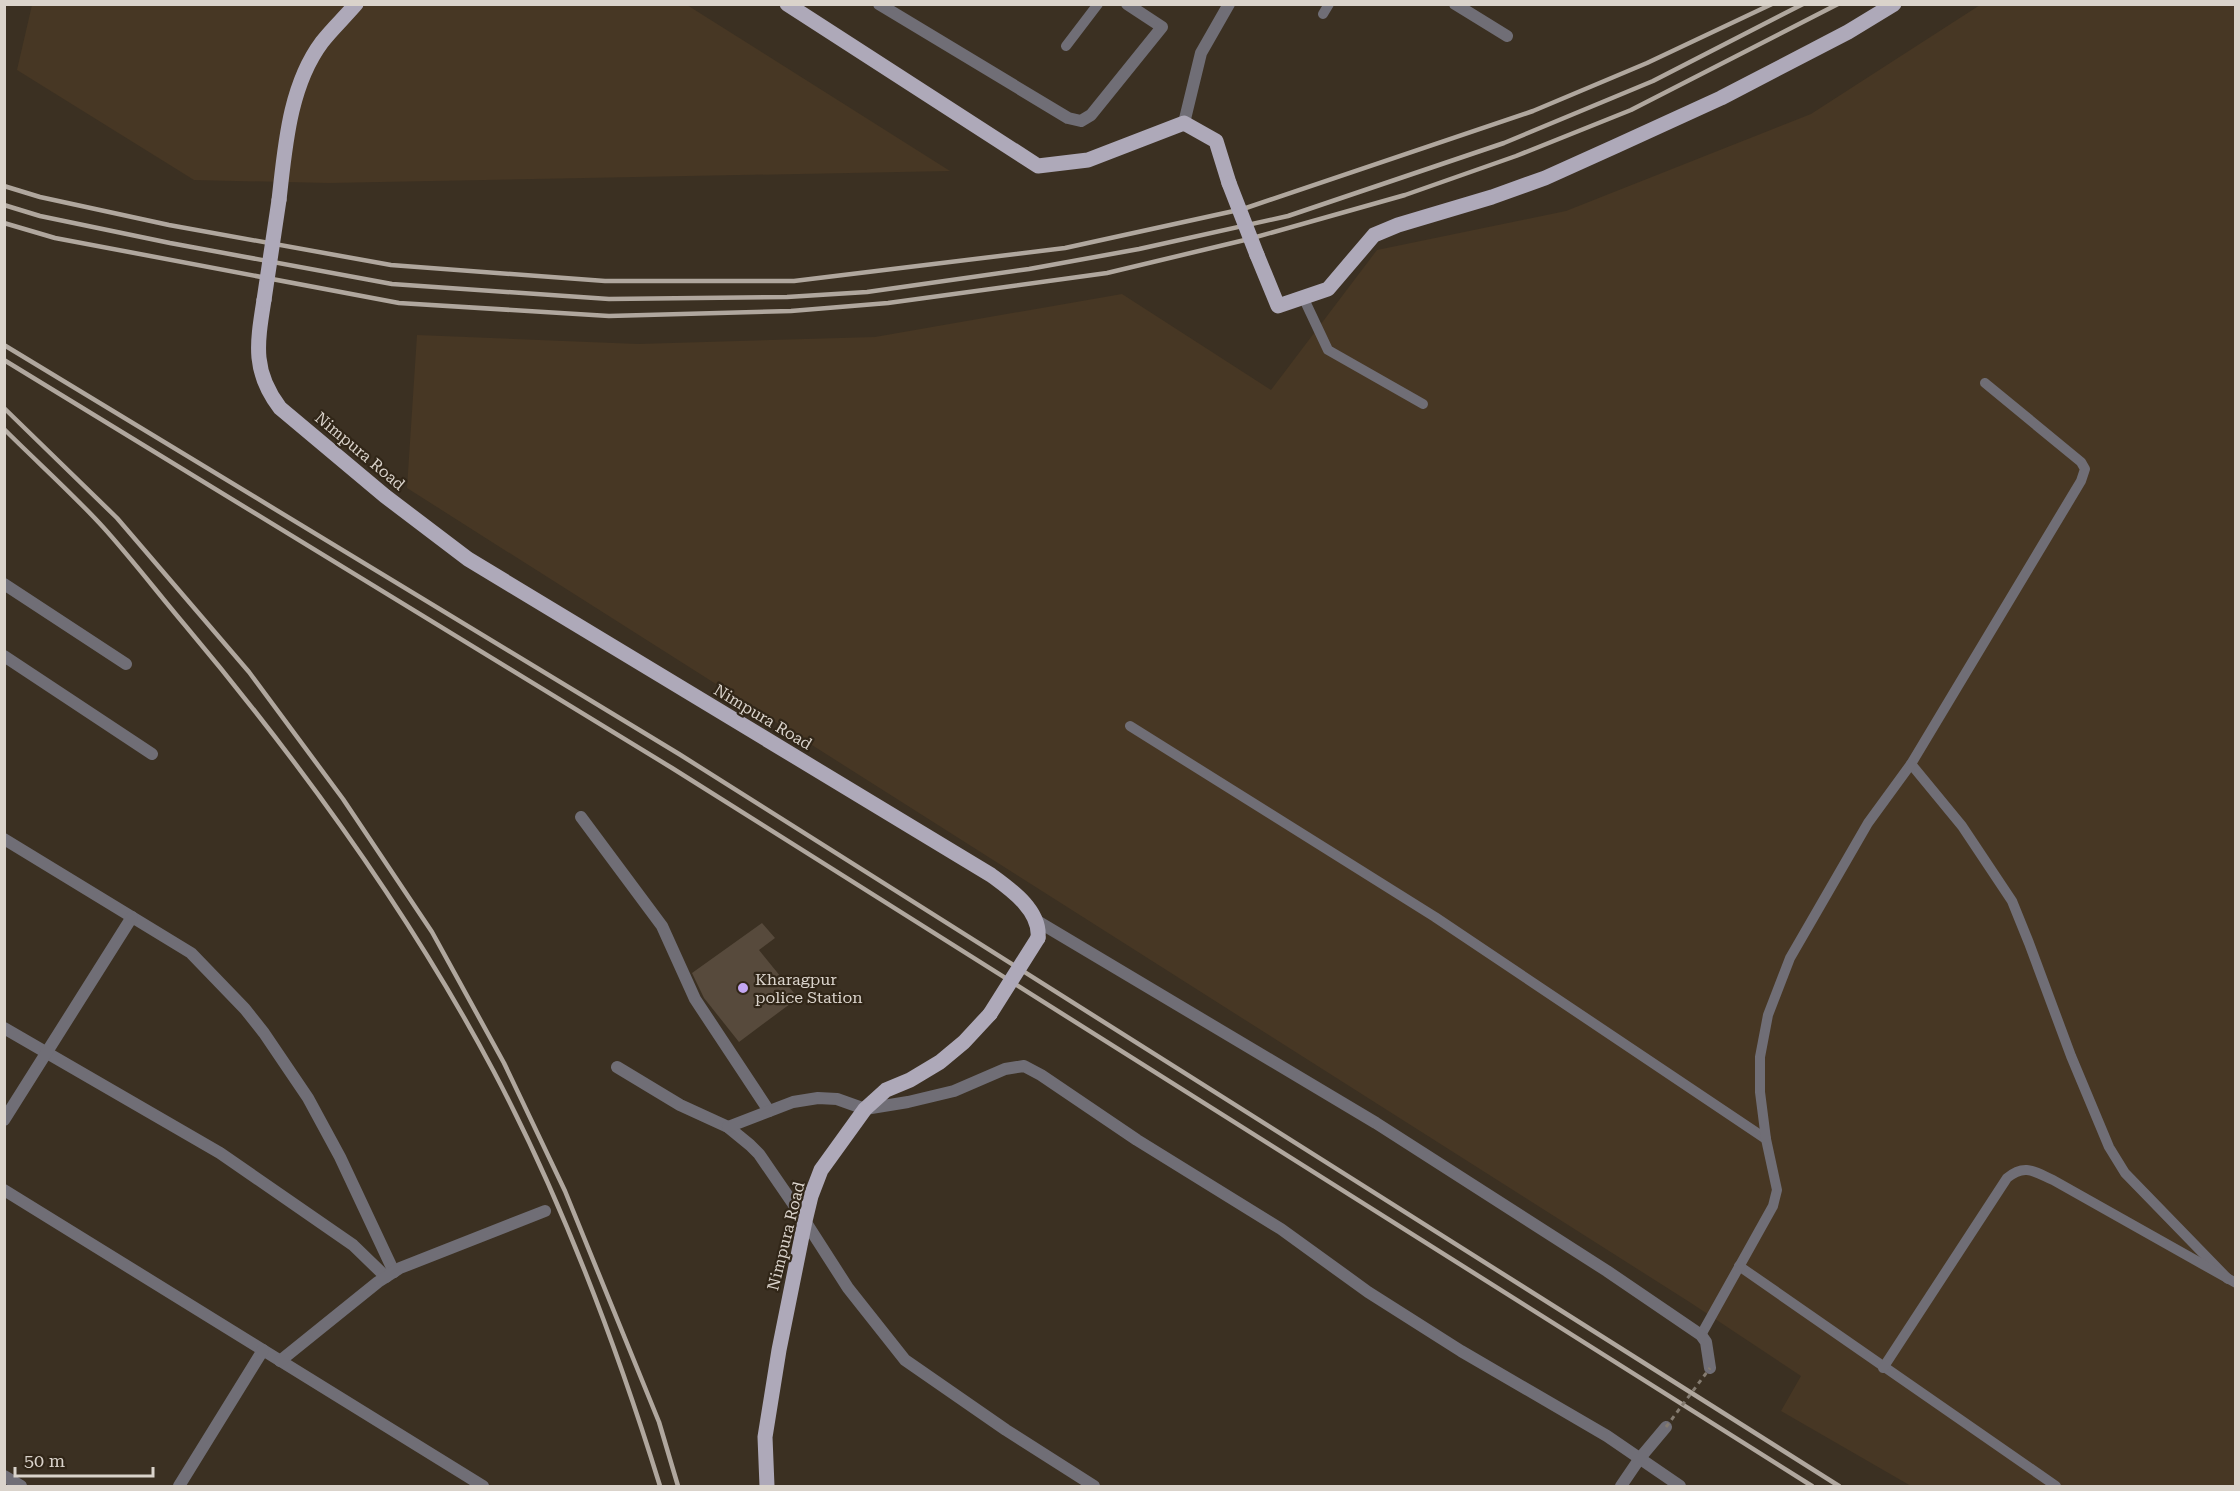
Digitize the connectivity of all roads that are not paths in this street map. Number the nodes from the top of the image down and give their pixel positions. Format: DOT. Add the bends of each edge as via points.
graph roads {
  1 [pos="356,4"];
  2 [pos="787,4"];
  3 [pos="879,4"];
  4 [pos="1098,4"];
  5 [pos="1127,4"];
  6 [pos="1229,4"];
  7 [pos="1455,4"];
  8 [pos="1894,4"];
  9 [pos="1507,36"];
  10 [pos="1066,46"];
  11 [pos="1184,123"];
  12 [pos="1303,297"];
  13 [pos="1985,383"];
  14 [pos="1423,404"];
  15 [pos="4,584"];
  16 [pos="4,656"];
  17 [pos="126,663"];
  18 [pos="1130,726"];
  19 [pos="152,754"];
  20 [pos="1911,764"];
  21 [pos="581,818"];
  22 [pos="4,839"];
  23 [pos="132,917"];
  24 [pos="1037,921"];
  25 [pos="4,1028"];
  26 [pos="47,1053"];
  27 [pos="616,1067"];
  28 [pos="865,1109"];
  29 [pos="769,1112"];
  30 [pos="6,1116"];
  31 [pos="728,1127"];
  32 [pos="1766,1140"];
  33 [pos="4,1190"];
  34 [pos="545,1210"];
  35 [pos="805,1221"];
  36 [pos="1739,1266"];
  37 [pos="390,1274"];
  38 [pos="2232,1281"];
  39 [pos="1701,1335"];
  40 [pos="263,1350"];
  41 [pos="280,1361"];
  42 [pos="1710,1368"];
  43 [pos="1883,1368"];
  44 [pos="1666,1427"];
  45 [pos="1640,1458"];
  46 [pos="4,1476"];
  47 [pos="21,1486"];
  48 [pos="179,1486"];
  49 [pos="483,1486"];
  50 [pos="767,1486"];
  51 [pos="1094,1486"];
  52 [pos="1621,1486"];
  53 [pos="1680,1486"];
  54 [pos="2056,1486"];
  1 -- 24 [label="main road, Nimpura Road, bridge" via="321,43 300,85 286,137 258,338 258,363 268,393 280,408 385,496 468,559 990,875 1007,887"];
  2 -- 11 [label="main road" via="1038,166 1088,160"];
  3 -- 5 [label="street" via="1068,118 1081,121 1091,115 1162,27"];
  4 -- 10 [label="lane"];
  6 -- 11 [label="street" via="1201,53"];
  7 -- 9 [label="street"];
  8 -- 12 [label="main road" via="1721,98 1616,146 1524,186 1374,235 1328,289"];
  11 -- 12 [label="main road, bridge" via="1216,141 1278,306"];
  12 -- 14 [label="lane" via="1328,350"];
  13 -- 20 [label="lane" via="2085,469"];
  15 -- 17 [label="street"];
  16 -- 19 [label="street"];
  18 -- 32 [label="lane" via="1435,917"];
  20 -- 32 [label="lane" via="1868,823 1796,948 1768,1015 1760,1057"];
  20 -- 38 [label="lane" via="1962,826 2012,901 2109,1148 2125,1173"];
  21 -- 29 [label="street" via="663,926 695,999"];
  22 -- 23 [label="street"];
  23 -- 26 [label="street"];
  23 -- 37 [label="street" via="191,953 264,1033 308,1098 340,1157"];
  24 -- 28 [label="main road, Nimpura Road, bridge" via="1038,938 990,1014 940,1062 886,1090"];
  24 -- 39 [label="street" via="1376,1124"];
  25 -- 26 [label="street"];
  26 -- 30 [label="street"];
  26 -- 37 [label="street" via="220,1153"];
  27 -- 31 [label="street" via="680,1106"];
  28 -- 29 [label="street" via="837,1099 818,1098"];
  28 -- 35 [label="main road, Nimpura Road" via="821,1170"];
  28 -- 45 [label="street" via="954,1090 1005,1069 1024,1066 1281,1229 1368,1292"];
  29 -- 31 [label="street"];
  31 -- 35 [label="street" via="759,1155"];
  32 -- 36 [label="lane" via="1777,1190 1773,1206"];
  33 -- 40 [label="street"];
  34 -- 37 [label="street"];
  35 -- 50 [label="main road, Nimpura Road" via="765,1437"];
  35 -- 51 [label="street" via="848,1288 905,1360"];
  36 -- 39 [label="lane"];
  36 -- 43 [label="lane"];
  37 -- 41 [label="street"];
  38 -- 43 [label="lane" via="2053,1180 2024,1168 2007,1178"];
  39 -- 42 [label="street" via="1708,1348"];
  40 -- 41 [label="street"];
  40 -- 48 [label="street"];
  41 -- 49 [label="street"];
  43 -- 54 [label="lane"];
  44 -- 45 [label="street"];
  45 -- 52 [label="street"];
  45 -- 53 [label="street"];
  46 -- 47 [label="street"];
}
